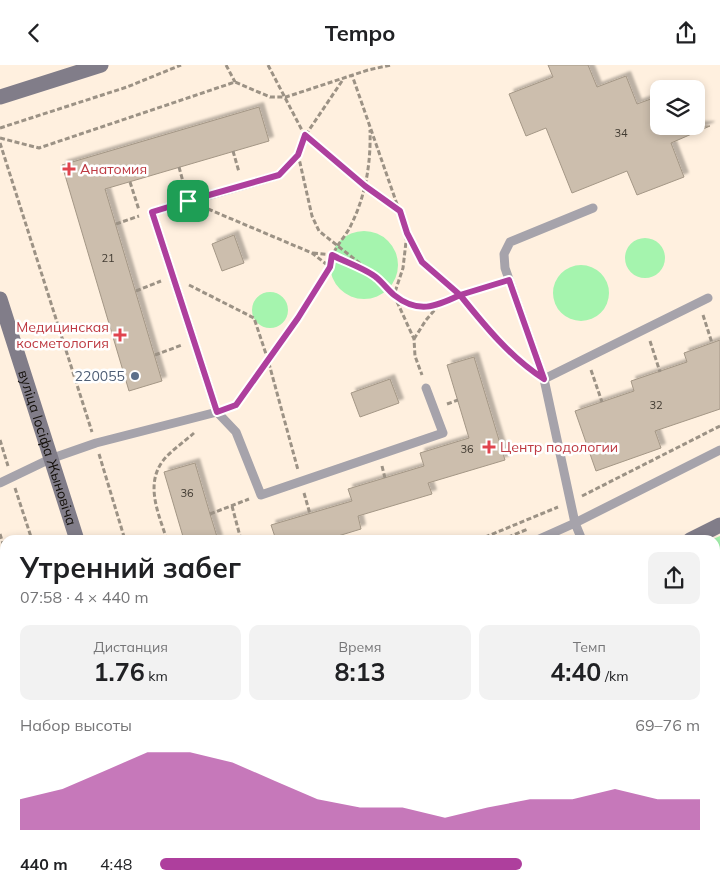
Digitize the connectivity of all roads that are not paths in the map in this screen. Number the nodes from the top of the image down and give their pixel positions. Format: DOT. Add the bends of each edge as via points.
graph roads {
  1 [pos="101,65"];
  2 [pos="0,97"];
  3 [pos="279,175"];
  4 [pos="593,209"];
  5 [pos="0,299"];
  6 [pos="703,300"];
  7 [pos="544,379"];
  8 [pos="426,388"];
  9 [pos="217,412"];
  10 [pos="720,451"];
  11 [pos="50,459"];
  12 [pos="0,483"];
  13 [pos="575,523"];
  14 [pos="720,525"];
  15 [pos="75,535"];
  16 [pos="548,535"];
  17 [pos="580,535"];
  18 [pos="700,535"];
  1 -- 2 [label="main road"];
  3 -- 9 [label="lane" via="152,212"];
  4 -- 7 [label="lane" via="510,242 504,253 505,268"];
  5 -- 11 [label="main road, вуліца Іосіфа Жыновіча"];
  6 -- 7 [label="lane"];
  7 -- 13 [label="lane"];
  8 -- 9 [label="lane" via="443,433 261,495 236,432"];
  9 -- 11 [label="lane" via="96,443"];
  10 -- 13 [label="lane"];
  11 -- 12 [label="lane"];
  11 -- 15 [label="main road, вуліца Іосіфа Жыновіча"];
  13 -- 16 [label="lane"];
  13 -- 17 [label="lane"];
  14 -- 18 [label="main road"];
}
